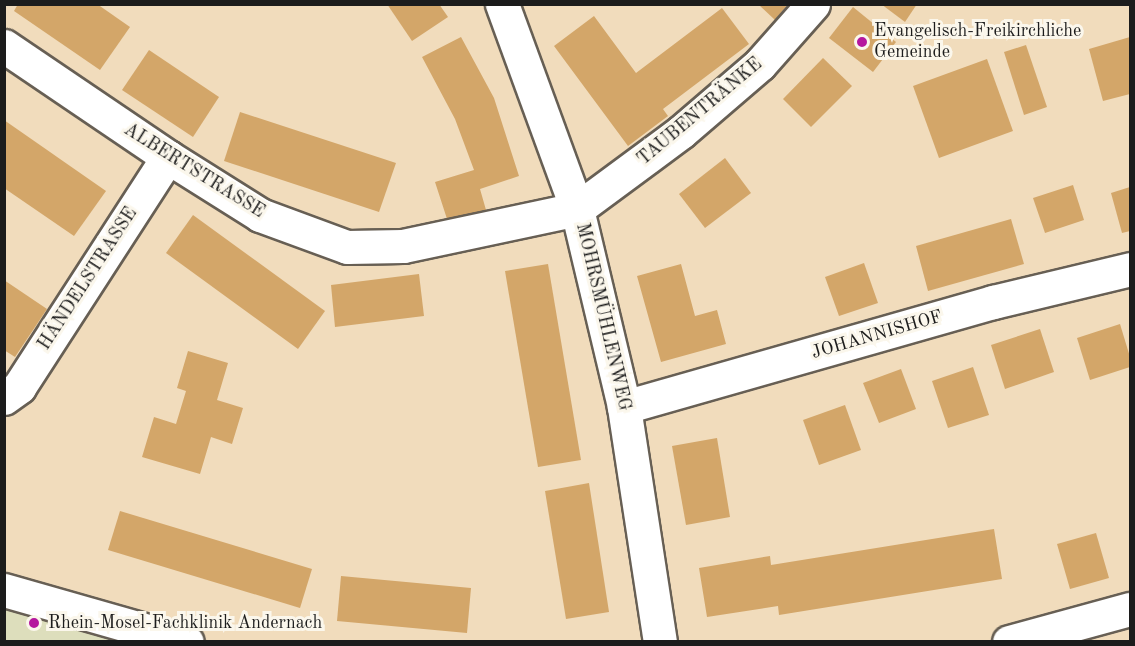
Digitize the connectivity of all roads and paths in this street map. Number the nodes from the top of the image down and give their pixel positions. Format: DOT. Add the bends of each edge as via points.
graph roads {
  1 [pos="502,4"];
  2 [pos="813,4"];
  3 [pos="4,46"];
  4 [pos="168,157"];
  5 [pos="577,209"];
  6 [pos="1131,269"];
  7 [pos="4,398"];
  8 [pos="624,407"];
  9 [pos="4,590"];
  10 [pos="1131,609"];
  11 [pos="150,637"];
  12 [pos="187,642"];
  13 [pos="660,642"];
  14 [pos="1009,642"];
  1 -- 5 [label="street, MOHRSMÜHLENWEG"];
  2 -- 5 [label="street, TAUBENTRÄNKE" via="760,64 681,132"];
  3 -- 4 [label="street, ALBERTSTRASSE"];
  4 -- 5 [label="street, ALBERTSTRASSE" via="260,215 347,247 403,246"];
  4 -- 7 [label="street, HÄNDELSTRASSE" via="19,387"];
  5 -- 8 [label="street, MOHRSMÜHLENWEG"];
  6 -- 8 [label="street, JOHANNISHOF" via="993,302"];
  8 -- 13 [label="street, MOHRSMÜHLENWEG"];
  9 -- 11 [label="street"];
  10 -- 14 [label="street"];
  11 -- 12 [label="street"];
}
